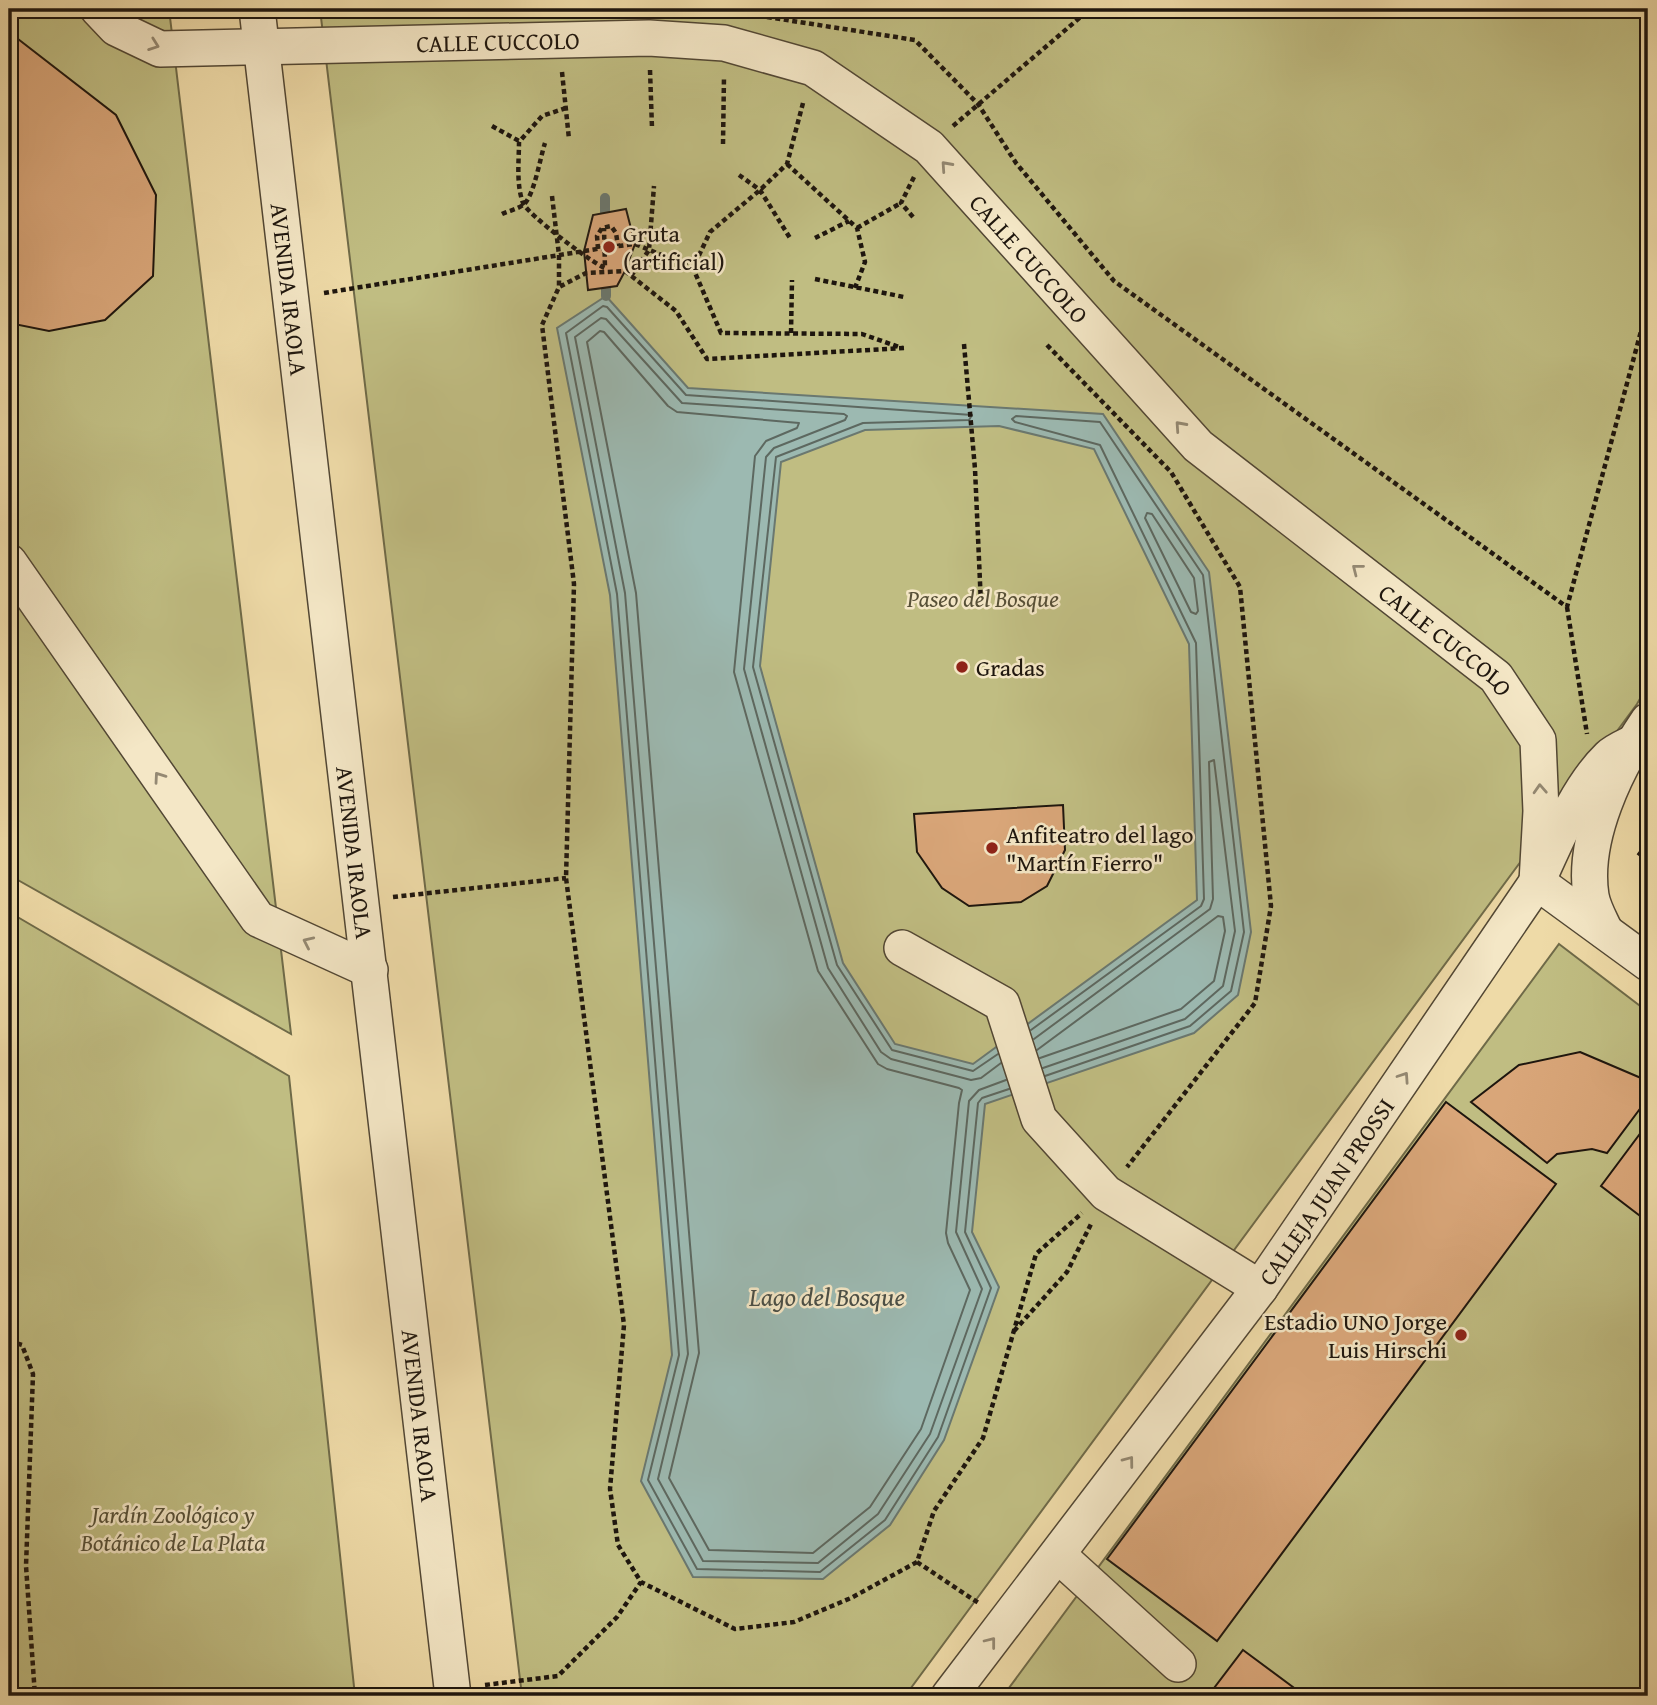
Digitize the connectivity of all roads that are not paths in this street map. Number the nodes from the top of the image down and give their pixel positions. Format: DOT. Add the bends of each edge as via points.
graph roads {
  1 [pos="98,9"];
  2 [pos="257,9"];
  3 [pos="261,46"];
  4 [pos="9,562"];
  5 [pos="1641,732"];
  6 [pos="1537,882"];
  7 [pos="1605,931"];
  8 [pos="902,947"];
  9 [pos="1648,963"];
  10 [pos="370,970"];
  11 [pos="1260,1288"];
  12 [pos="1058,1555"];
  13 [pos="1178,1664"];
  14 [pos="453,1692"];
  15 [pos="949,1696"];
  1 -- 3 [label="street, CALLE CUCCOLO, one-way" via="116,28 160,49"];
  2 -- 3 [label="street, AVENIDA IRAOLA"];
  6 -- 3 [label="street, CALLE CUCCOLO, one-way" via="1538,740 1496,677 1198,446 929,148 813,68 724,43 649,38"];
  3 -- 10 [label="street, AVENIDA IRAOLA"];
  10 -- 4 [label="street, one-way" via="258,919"];
  5 -- 6 [label="street, CALLEJA JUAN PROSSI" via="1594,775"];
  5 -- 7 [label="street, CALLEJA JUAN PROSSI" via="1598,819 1590,861 1591,898"];
  6 -- 7 [label="street"];
  11 -- 6 [label="street, CALLEJA JUAN PROSSI, one-way"];
  7 -- 9 [label="street"];
  8 -- 11 [label="street" via="1002,1004 1039,1119 1106,1193"];
  10 -- 14 [label="street, AVENIDA IRAOLA"];
  12 -- 11 [label="street, CALLEJA JUAN PROSSI, one-way"];
  12 -- 13 [label="street"];
  15 -- 12 [label="street, CALLEJA JUAN PROSSI, one-way"];
}
